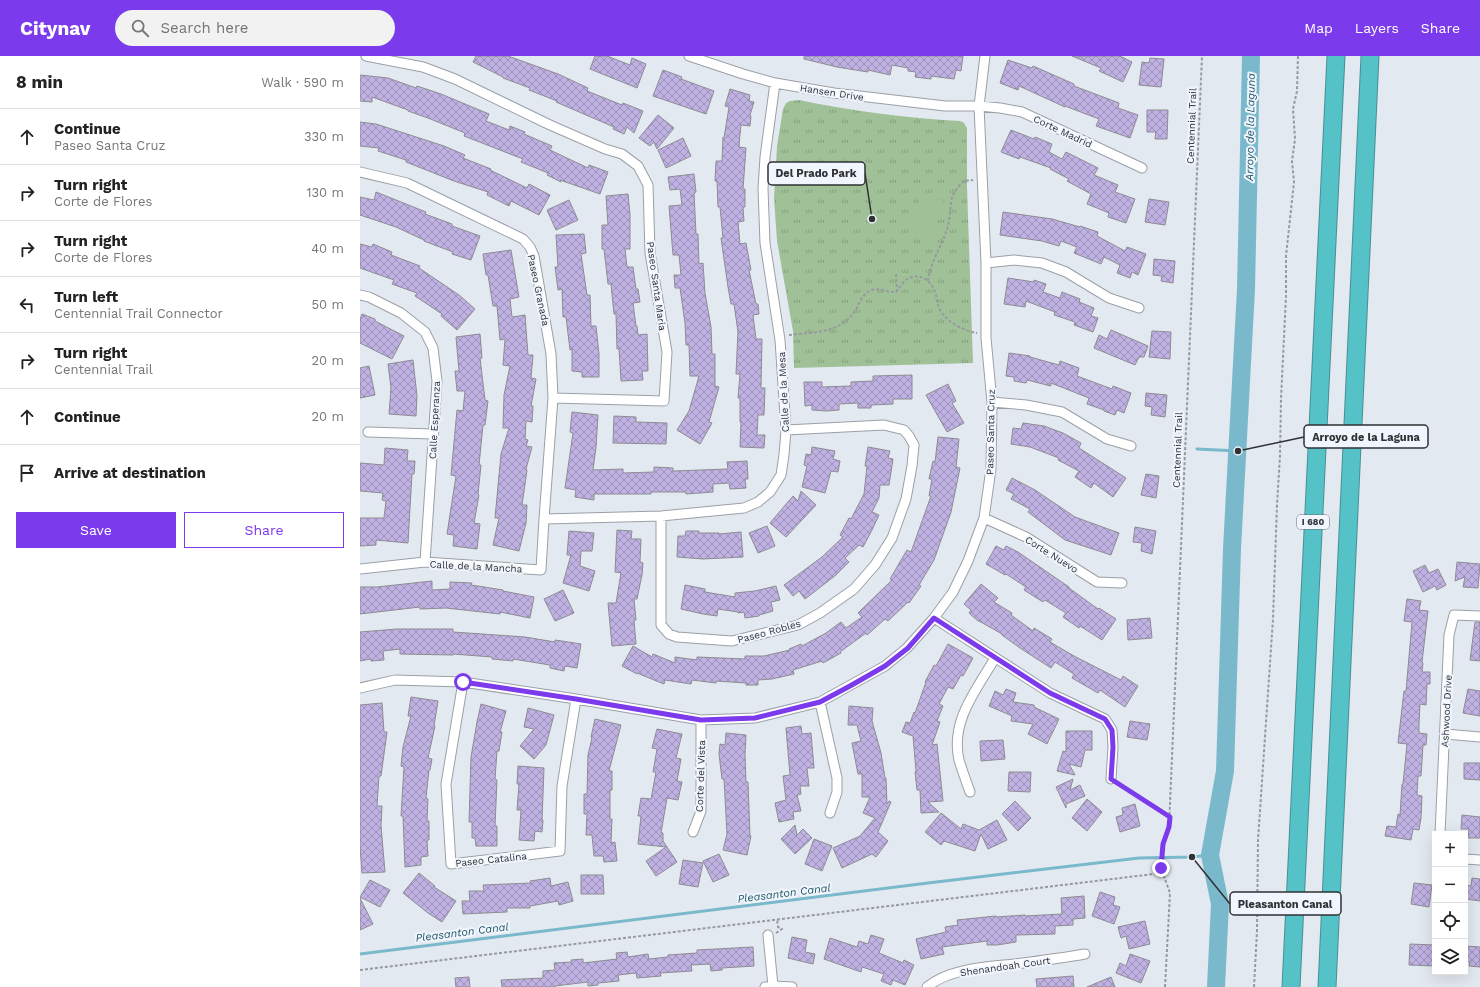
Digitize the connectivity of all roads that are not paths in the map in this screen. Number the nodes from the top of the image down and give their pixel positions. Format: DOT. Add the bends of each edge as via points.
graph roads {
  1 [pos="366,56"];
  2 [pos="689,56"];
  3 [pos="985,56"];
  4 [pos="1336,56"];
  5 [pos="1370,56"];
  6 [pos="775,83"];
  7 [pos="979,106"];
  8 [pos="1142,168"];
  9 [pos="360,172"];
  10 [pos="986,263"];
  11 [pos="360,295"];
  12 [pos="1139,308"];
  13 [pos="553,398"];
  14 [pos="992,402"];
  15 [pos="786,430"];
  16 [pos="368,432"];
  17 [pos="433,434"];
  18 [pos="1131,446"];
  19 [pos="661,516"];
  20 [pos="984,518"];
  21 [pos="544,520"];
  22 [pos="425,562"];
  23 [pos="360,569"];
  24 [pos="1122,583"];
  25 [pos="1480,616"];
  26 [pos="934,618"];
  27 [pos="995,658"];
  28 [pos="463,682"];
  29 [pos="360,688"];
  30 [pos="576,699"];
  31 [pos="820,702"];
  32 [pos="701,720"];
  33 [pos="1445,734"];
  34 [pos="1480,738"];
  35 [pos="1111,779"];
  36 [pos="970,792"];
  37 [pos="830,813"];
  38 [pos="1440,831"];
  39 [pos="693,832"];
  40 [pos="1468,859"];
  41 [pos="1480,860"];
  42 [pos="768,935"];
  43 [pos="1085,954"];
  44 [pos="769,986"];
  45 [pos="792,987"];
  46 [pos="927,987"];
  47 [pos="1291,987"];
  48 [pos="1327,987"];
  1 -- 13 [label="street, Paseo Santa Maria" via="423,67 455,79 605,149 622,154 638,166 648,185 650,252 667,352 664,401"];
  2 -- 6 [label="street, Hansen Drive"];
  3 -- 7 [label="street, Paseo Santa Cruz"];
  4 -- 47 [label="highway, I 680"];
  5 -- 48 [label="highway"];
  6 -- 7 [label="street, Hansen Drive" via="895,101 945,106"];
  6 -- 15 [label="street, Calle de la Mesa" via="763,189 765,243 780,336"];
  7 -- 8 [label="street, Corte Madrid" via="1022,112"];
  7 -- 10 [label="street, Paseo Santa Cruz"];
  9 -- 13 [label="street, Paseo Granada" via="407,183 523,239 530,247 534,256 552,354"];
  10 -- 12 [label="street" via="1014,260 1042,263 1066,272 1109,298"];
  10 -- 14 [label="street, Paseo Santa Cruz" via="986,333"];
  11 -- 17 [label="street, Calle Esperanza" via="401,313 425,332 433,348 437,381"];
  13 -- 21 [label="street, Paseo Granada"];
  14 -- 18 [label="street" via="1062,412 1107,439"];
  14 -- 20 [label="street, Paseo Santa Cruz" via="991,468"];
  15 -- 19 [label="street, Calle de la Mesa" via="781,475 770,492 758,502 744,508"];
  15 -- 19 [label="street, Paseo Robles" via="884,425 904,430 914,445 906,499 892,538 875,565 854,589 820,613 798,625 732,641 669,634 661,625"];
  16 -- 17 [label="street"];
  17 -- 22 [label="street, Calle Esperanza"];
  19 -- 21 [label="street, Calle de la Mesa"];
  20 -- 24 [label="street, Corte Nuevo" via="1026,537 1097,582"];
  20 -- 26 [label="street, Paseo Santa Cruz" via="968,562 953,592"];
  21 -- 22 [label="street, Calle de la Mancha" via="541,570"];
  22 -- 23 [label="street, Calle de la Mancha"];
  25 -- 33 [label="street, Ashwood Drive" via="1454,615 1450,635"];
  26 -- 27 [label="street"];
  26 -- 31 [label="street, Paseo Santa Cruz" via="908,648 885,666"];
  27 -- 35 [label="street" via="1050,693 1105,719 1112,730"];
  27 -- 36 [label="street" via="963,712 957,734 959,759"];
  28 -- 29 [label="street, Paseo Santa Cruz" via="395,680"];
  28 -- 30 [label="street, Paseo Santa Cruz"];
  28 -- 30 [label="street, Paseo Catalina" via="446,784 451,864 560,851 562,786"];
  30 -- 32 [label="street, Paseo Santa Cruz"];
  31 -- 32 [label="street, Paseo Santa Cruz" via="755,718"];
  31 -- 37 [label="street" via="837,778 837,792"];
  32 -- 39 [label="street, Corte del Vista" via="701,811"];
  33 -- 34 [label="street"];
  33 -- 38 [label="street, Ashwood Drive"];
  40 -- 41 [label="street"];
  42 -- 44 [label="street"];
  43 -- 46 [label="street, Shenandoah Court" via="956,973 934,981"];
  44 -- 45 [label="street"];
}
